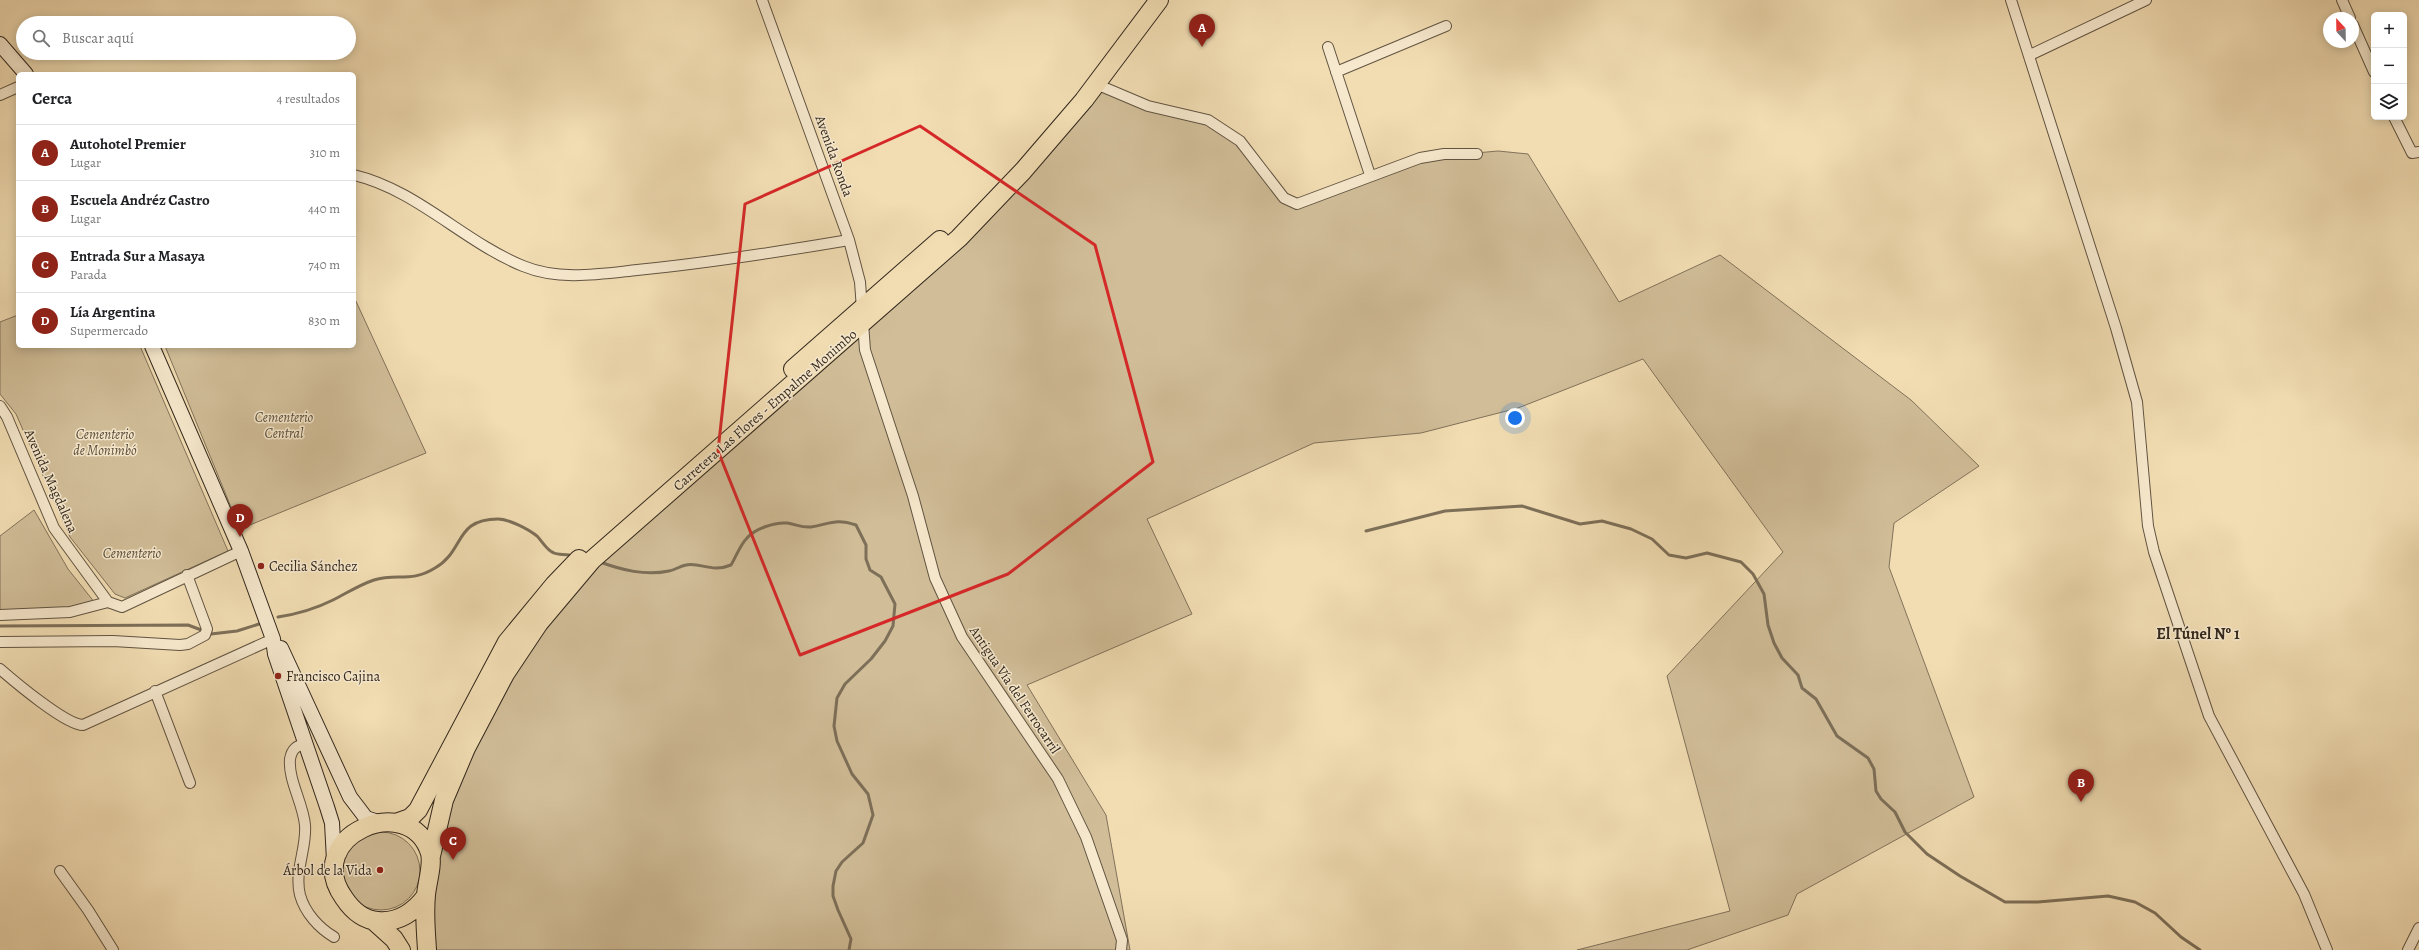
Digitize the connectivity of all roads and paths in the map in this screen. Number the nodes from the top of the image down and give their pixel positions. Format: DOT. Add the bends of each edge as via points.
graph roads {
  1 [pos="762,0"];
  2 [pos="1145,0"];
  3 [pos="1158,0"];
  4 [pos="2011,0"];
  5 [pos="2146,0"];
  6 [pos="2342,0"];
  7 [pos="2347,12"];
  8 [pos="1446,26"];
  9 [pos="2359,38"];
  10 [pos="0,44"];
  11 [pos="1328,47"];
  12 [pos="2030,55"];
  13 [pos="2371,65"];
  14 [pos="24,72"];
  15 [pos="1336,72"];
  16 [pos="1096,84"];
  17 [pos="16,89"];
  18 [pos="0,95"];
  19 [pos="2395,120"];
  20 [pos="2419,152"];
  21 [pos="1477,154"];
  22 [pos="1370,175"];
  23 [pos="356,176"];
  24 [pos="849,240"];
  25 [pos="862,316"];
  26 [pos="153,348"];
  27 [pos="0,406"];
  28 [pos="241,551"];
  29 [pos="187,574"];
  30 [pos="108,602"];
  31 [pos="0,615"];
  32 [pos="273,639"];
  33 [pos="0,642"];
  34 [pos="0,669"];
  35 [pos="155,692"];
  36 [pos="306,743"];
  37 [pos="190,783"];
  38 [pos="388,823"];
  39 [pos="431,856"];
  40 [pos="334,860"];
  41 [pos="60,871"];
  42 [pos="426,896"];
  43 [pos="374,921"];
  44 [pos="2419,928"];
  45 [pos="334,937"];
  46 [pos="113,950"];
  47 [pos="402,950"];
  48 [pos="428,950"];
  49 [pos="1121,950"];
  50 [pos="2327,950"];
  51 [pos="2408,950"];
  1 -- 24 [label="street, Avenida Ronda"];
  2 -- 25 [label="highway, Carretera Las Flores - Empalme Monimbo" via="1019,161 962,221"];
  3 -- 16 [label="highway, Carretera Las Flores - Empalme Monimbo"];
  4 -- 12 [label="street"];
  5 -- 12 [label="street"];
  6 -- 7 [label="street"];
  8 -- 15 [label="street"];
  9 -- 13 [label="street"];
  10 -- 14 [label="street"];
  11 -- 15 [label="street"];
  12 -- 50 [label="street" via="2137,402 2148,526 2154,552 2209,716 2304,894"];
  15 -- 22 [label="street"];
  16 -- 22 [label="street" via="1148,106 1208,120 1240,141 1284,198 1297,204"];
  16 -- 25 [label="highway, Carretera Las Flores - Empalme Monimbo" via="1028,165 944,253"];
  17 -- 18 [label="street"];
  19 -- 20 [label="street" via="2408,148 2412,153"];
  21 -- 22 [label="street" via="1444,154 1420,158"];
  23 -- 24 [label="street" via="382,184 485,246 524,266 550,274 587,275 699,264"];
  24 -- 25 [label="street, Avenida Ronda" via="860,282"];
  25 -- 38 [label="highway, Carretera Las Flores - Empalme Monimbo" via="583,555 554,585 507,642 418,810 410,818"];
  25 -- 39 [label="highway, Carretera Las Flores - Empalme Monimbo" via="592,560 539,623 511,664 466,748 444,800"];
  25 -- 49 [label="street, Antigua Vía del Ferrocarril" via="865,350 913,496 935,578 962,637 1058,779 1086,837 1122,940"];
  26 -- 28 [label="street"];
  27 -- 30 [label="street, Avenida Magdalena" via="54,528"];
  28 -- 29 [label="street"];
  28 -- 32 [label="street"];
  29 -- 30 [label="street" via="122,607"];
  29 -- 33 [label="street" via="207,629 205,635 188,644 113,641"];
  30 -- 31 [label="street" via="70,612"];
  32 -- 35 [label="street"];
  32 -- 36 [label="street" via="275,654"];
  32 -- 38 [label="street" via="283,652 357,808 366,818"];
  34 -- 35 [label="street" via="30,694 76,725 84,725"];
  35 -- 37 [label="street"];
  36 -- 40 [label="street" via="332,823"];
  36 -- 45 [label="street" via="291,753 290,766 305,824 299,874 300,895 313,920"];
  38 -- 39 [label="highway" via="407,826 420,834"];
  38 -- 40 [label="highway" via="364,827 350,836 342,844"];
  39 -- 42 [label="highway"];
  40 -- 43 [label="highway" via="334,878 340,893 354,910"];
  41 -- 46 [label="street"];
  42 -- 43 [label="highway" via="408,915 388,922"];
  42 -- 48 [label="highway"];
  43 -- 47 [label="highway"];
  44 -- 51 [label="street"];
}
